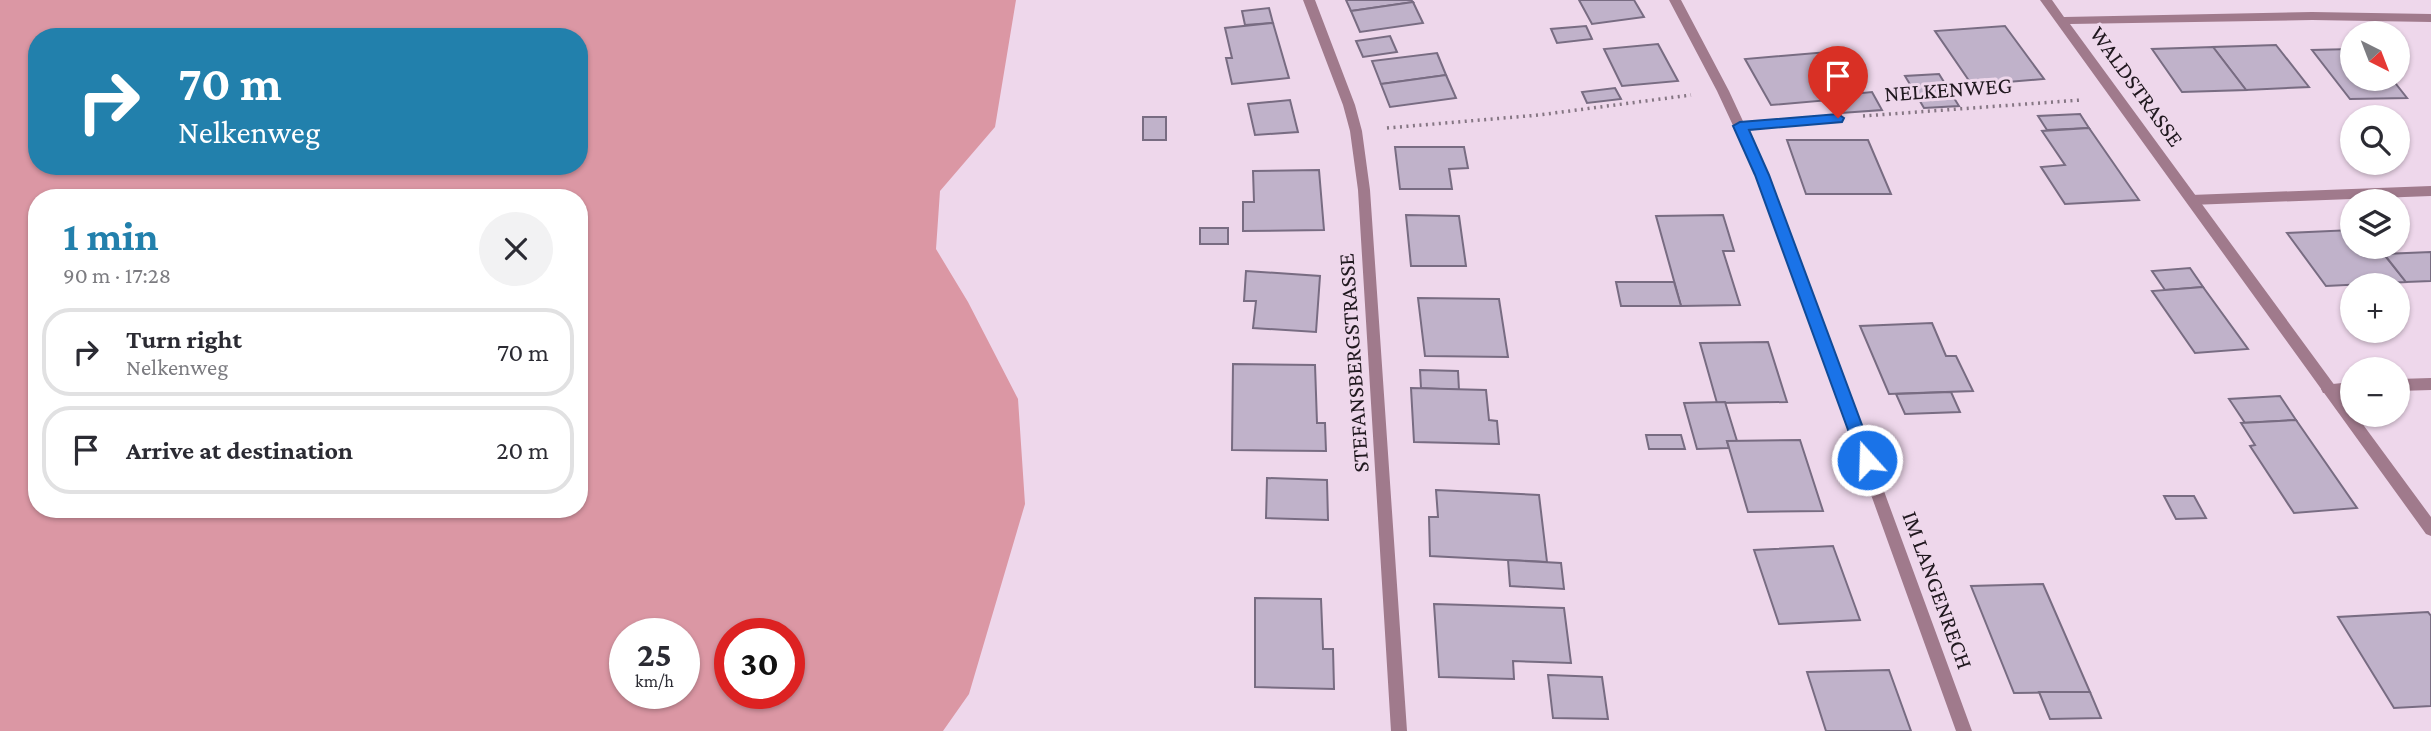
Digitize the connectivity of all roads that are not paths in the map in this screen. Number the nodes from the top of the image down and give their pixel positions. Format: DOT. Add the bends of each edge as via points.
graph roads {
  1 [pos="1309,0"];
  2 [pos="1675,0"];
  3 [pos="2046,0"];
  4 [pos="2431,18"];
  5 [pos="2062,21"];
  6 [pos="1838,118"];
  7 [pos="1740,126"];
  8 [pos="2431,191"];
  9 [pos="2191,200"];
  10 [pos="2431,384"];
  11 [pos="2410,385"];
  12 [pos="2340,388"];
  13 [pos="2328,389"];
  14 [pos="2431,529"];
  15 [pos="1399,731"];
  16 [pos="1964,731"];
  1 -- 15 [label="street, STEFANSBERGSTRASSE" via="1356,131 1364,190"];
  2 -- 7 [label="street, IM LANGENRECH"];
  3 -- 5 [label="street, WALDSTRASSE"];
  4 -- 5 [label="street"];
  5 -- 9 [label="street, WALDSTRASSE"];
  6 -- 7 [label="street"];
  7 -- 16 [label="street, IM LANGENRECH" via="1793,257"];
  8 -- 9 [label="street"];
  9 -- 13 [label="street, WALDSTRASSE"];
  10 -- 11 [label="street"];
  12 -- 13 [label="street"];
  13 -- 14 [label="street, WALDSTRASSE"];
}
